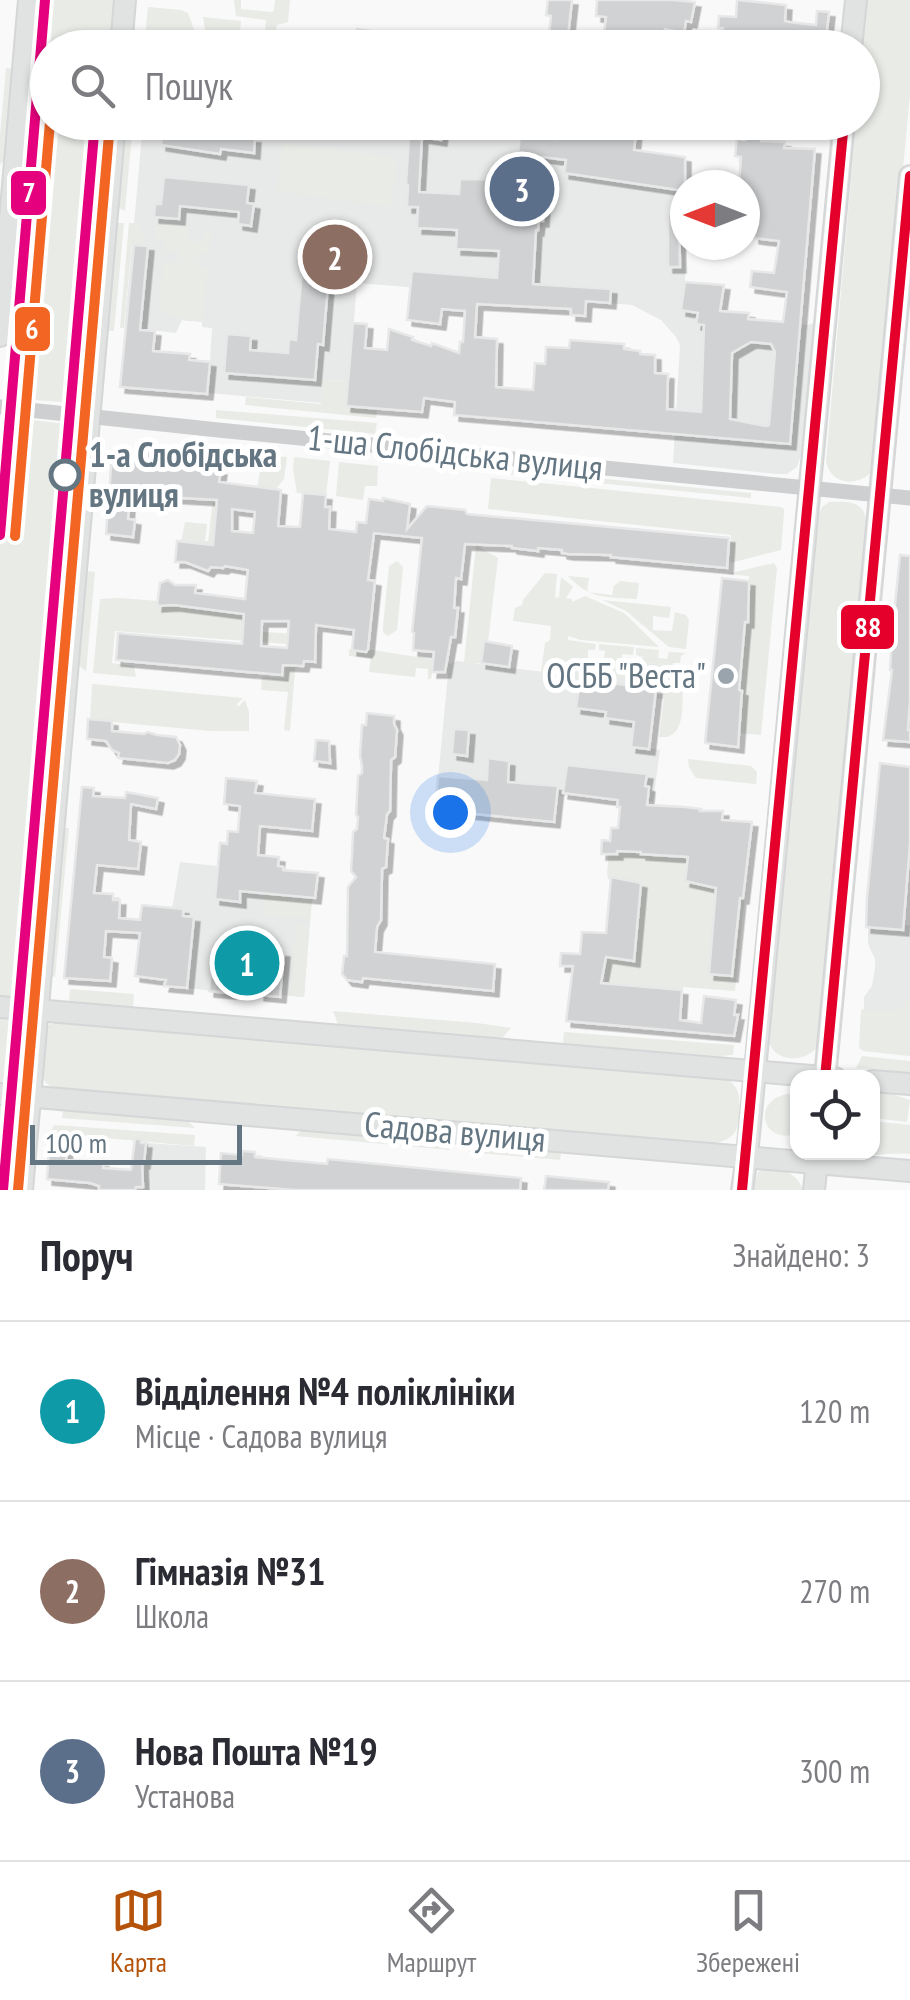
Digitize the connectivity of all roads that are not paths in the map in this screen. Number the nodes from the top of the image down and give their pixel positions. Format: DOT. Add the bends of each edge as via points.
graph roads {
  1 [pos="28,0"];
  2 [pos="125,0"];
  3 [pos="856,0"];
  4 [pos="122,30"];
  5 [pos="852,30"];
  6 [pos="113,140"];
  7 [pos="842,140"];
  8 [pos="910,176"];
  9 [pos="0,336"];
  10 [pos="0,407"];
  11 [pos="89,417"];
  12 [pos="809,488"];
  13 [pos="881,495"];
  14 [pos="910,498"];
  15 [pos="0,1006"];
  16 [pos="37,1010"];
  17 [pos="826,1070"];
  18 [pos="754,1071"];
  19 [pos="790,1074"];
  20 [pos="880,1082"];
  21 [pos="910,1084"];
  22 [pos="0,1094"];
  23 [pos="30,1096"];
  24 [pos="748,1156"];
  25 [pos="790,1157"];
  26 [pos="817,1160"];
  27 [pos="831,1160"];
  28 [pos="910,1171"];
  29 [pos="22,1190"];
  30 [pos="742,1190"];
  31 [pos="814,1190"];
  1 -- 9 [label="main road"];
  2 -- 4 [label="main road"];
  3 -- 5 [label="main road"];
  6 -- 11 [label="main road"];
  7 -- 12 [label="main road"];
  8 -- 13 [label="main road"];
  10 -- 11 [label="street, 1-ша Слобідська вулиця"];
  11 -- 12 [label="street, 1-ша Слобідська вулиця"];
  11 -- 16 [label="main road"];
  12 -- 13 [label="street, 1-ша Слобідська вулиця"];
  12 -- 18 [label="main road"];
  13 -- 14 [label="street, 1-ша Слобідська вулиця"];
  13 -- 17 [label="main road"];
  15 -- 16 [label="main road"];
  16 -- 18 [label="main road"];
  16 -- 23 [label="main road"];
  18 -- 19 [label="main road"];
  18 -- 24 [label="main road"];
  20 -- 21 [label="main road"];
  22 -- 23 [label="main road, Садова вулиця"];
  23 -- 24 [label="main road, Садова вулиця"];
  23 -- 29 [label="main road"];
  24 -- 25 [label="main road, Садова вулиця"];
  24 -- 30 [label="main road"];
  26 -- 31 [label="main road"];
  27 -- 28 [label="main road, Садова вулиця"];
}
